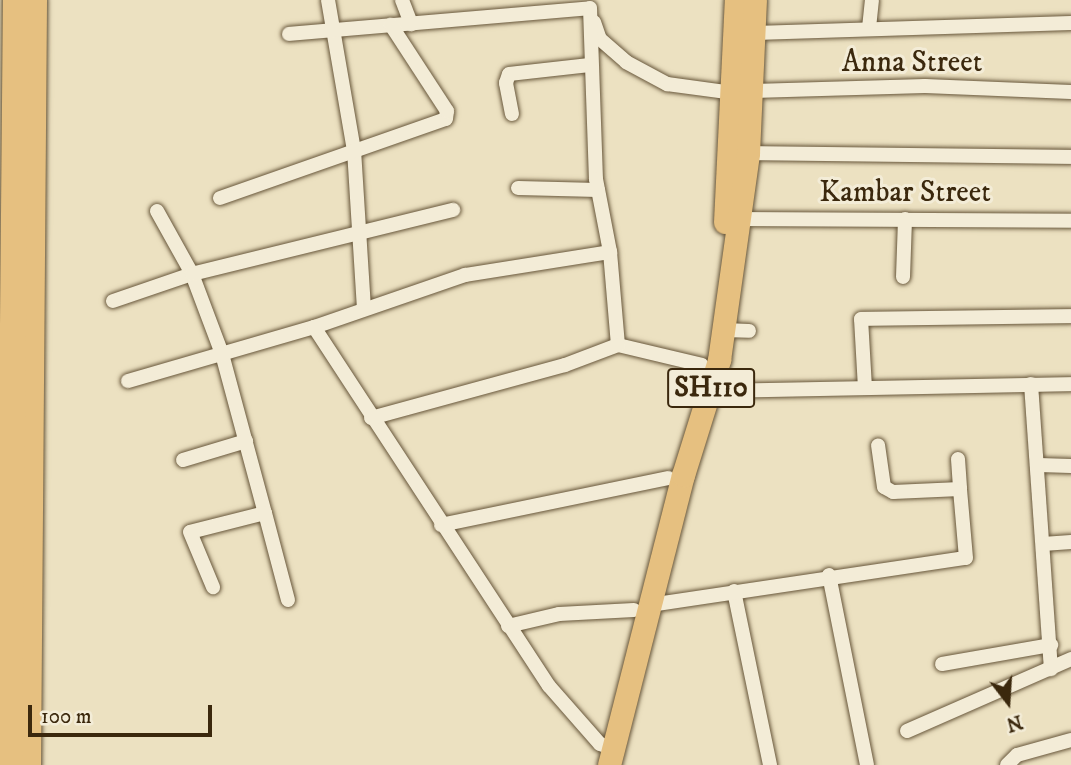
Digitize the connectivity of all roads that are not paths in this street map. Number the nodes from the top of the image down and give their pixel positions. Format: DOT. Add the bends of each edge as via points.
graph roads {
  1 [pos="16,0"];
  2 [pos="35,0"];
  3 [pos="328,0"];
  4 [pos="402,0"];
  5 [pos="736,0"];
  6 [pos="755,0"];
  7 [pos="872,0"];
  8 [pos="590,4"];
  9 [pos="1071,23"];
  10 [pos="411,24"];
  11 [pos="391,26"];
  12 [pos="869,27"];
  13 [pos="333,30"];
  14 [pos="755,33"];
  15 [pos="289,34"];
  16 [pos="15,57"];
  17 [pos="589,65"];
  18 [pos="744,92"];
  19 [pos="1071,92"];
  20 [pos="512,114"];
  21 [pos="34,124"];
  22 [pos="354,150"];
  23 [pos="748,153"];
  24 [pos="1071,157"];
  25 [pos="518,188"];
  26 [pos="598,190"];
  27 [pos="220,198"];
  28 [pos="453,210"];
  29 [pos="158,211"];
  30 [pos="739,219"];
  31 [pos="905,219"];
  32 [pos="1071,220"];
  33 [pos="359,230"];
  34 [pos="610,252"];
  35 [pos="192,274"];
  36 [pos="902,277"];
  37 [pos="113,301"];
  38 [pos="364,309"];
  39 [pos="1071,316"];
  40 [pos="314,327"];
  41 [pos="724,330"];
  42 [pos="749,331"];
  43 [pos="618,345"];
  44 [pos="222,354"];
  45 [pos="702,365"];
  46 [pos="128,381"];
  47 [pos="1031,384"];
  48 [pos="1071,384"];
  49 [pos="865,388"];
  50 [pos="711,391"];
  51 [pos="32,394"];
  52 [pos="372,418"];
  53 [pos="246,441"];
  54 [pos="878,445"];
  55 [pos="958,459"];
  56 [pos="12,460"];
  57 [pos="183,460"];
  58 [pos="1040,465"];
  59 [pos="1071,466"];
  60 [pos="668,478"];
  61 [pos="960,489"];
  62 [pos="265,513"];
  63 [pos="441,525"];
  64 [pos="1071,542"];
  65 [pos="1043,544"];
  66 [pos="829,575"];
  67 [pos="213,587"];
  68 [pos="734,591"];
  69 [pos="288,600"];
  70 [pos="642,607"];
  71 [pos="508,626"];
  72 [pos="1051,645"];
  73 [pos="1071,659"];
  74 [pos="942,664"];
  75 [pos="1051,669"];
  76 [pos="907,731"];
  77 [pos="1071,740"];
  78 [pos="604,756"];
  79 [pos="9,765"];
  80 [pos="29,765"];
  81 [pos="770,765"];
  82 [pos="867,765"];
  83 [pos="1007,765"];
  1 -- 16 [label="highway"];
  2 -- 21 [label="main road"];
  3 -- 13 [label="street"];
  4 -- 10 [label="street"];
  5 -- 18 [label="main road, SH110"];
  6 -- 14 [label="main road, SH110"];
  7 -- 12 [label="street"];
  8 -- 10 [label="street"];
  8 -- 17 [label="street"];
  8 -- 18 [label="street, Anna Street" via="600,39 626,62 667,83"];
  9 -- 12 [label="street"];
  10 -- 11 [label="street"];
  11 -- 13 [label="street"];
  11 -- 22 [label="street" via="447,111 446,119"];
  12 -- 14 [label="street"];
  13 -- 15 [label="street"];
  13 -- 22 [label="street"];
  14 -- 18 [label="main road, SH110"];
  16 -- 21 [label="highway"];
  16 -- 56 [label="highway"];
  17 -- 20 [label="street" via="509,74 506,83"];
  17 -- 26 [label="street"];
  18 -- 19 [label="street, Anna Street" via="925,86"];
  18 -- 23 [label="main road, SH110"];
  18 -- 45 [label="main road, SH110"];
  21 -- 51 [label="main road"];
  22 -- 27 [label="street"];
  22 -- 33 [label="street"];
  23 -- 24 [label="street"];
  23 -- 30 [label="main road, SH110"];
  25 -- 26 [label="street"];
  26 -- 34 [label="street"];
  28 -- 33 [label="street"];
  29 -- 35 [label="street"];
  30 -- 31 [label="street, Kambar Street"];
  30 -- 41 [label="main road, SH110"];
  31 -- 32 [label="street, Kambar Street"];
  31 -- 36 [label="street"];
  33 -- 35 [label="street"];
  33 -- 38 [label="street"];
  34 -- 38 [label="street" via="465,275"];
  34 -- 43 [label="street"];
  35 -- 37 [label="street"];
  35 -- 44 [label="street"];
  38 -- 40 [label="street"];
  39 -- 49 [label="street" via="862,319"];
  40 -- 44 [label="street"];
  40 -- 52 [label="street"];
  41 -- 42 [label="street"];
  41 -- 50 [label="main road, SH110"];
  43 -- 45 [label="street"];
  43 -- 52 [label="street" via="565,365"];
  44 -- 46 [label="street"];
  44 -- 53 [label="street"];
  45 -- 60 [label="main road, SH110"];
  47 -- 48 [label="street"];
  47 -- 49 [label="street"];
  47 -- 58 [label="street"];
  49 -- 50 [label="street"];
  50 -- 70 [label="main road, SH110"];
  51 -- 56 [label="highway"];
  51 -- 80 [label="main road"];
  52 -- 63 [label="street"];
  53 -- 57 [label="street"];
  53 -- 62 [label="street"];
  54 -- 61 [label="street" via="884,487 893,492"];
  55 -- 61 [label="street"];
  56 -- 79 [label="highway"];
  58 -- 59 [label="street"];
  58 -- 65 [label="street"];
  60 -- 63 [label="street"];
  60 -- 70 [label="main road, SH110"];
  61 -- 66 [label="street" via="966,558"];
  62 -- 67 [label="street" via="190,532"];
  62 -- 69 [label="street"];
  63 -- 71 [label="street"];
  64 -- 65 [label="street"];
  65 -- 72 [label="street"];
  66 -- 68 [label="street"];
  66 -- 82 [label="street"];
  68 -- 70 [label="street"];
  68 -- 81 [label="street"];
  70 -- 71 [label="street" via="559,614"];
  70 -- 78 [label="main road, SH110"];
  71 -- 78 [label="street"];
  72 -- 74 [label="street"];
  72 -- 75 [label="street"];
  73 -- 75 [label="street"];
  75 -- 76 [label="street"];
  77 -- 83 [label="street" via="1017,755"];
}
